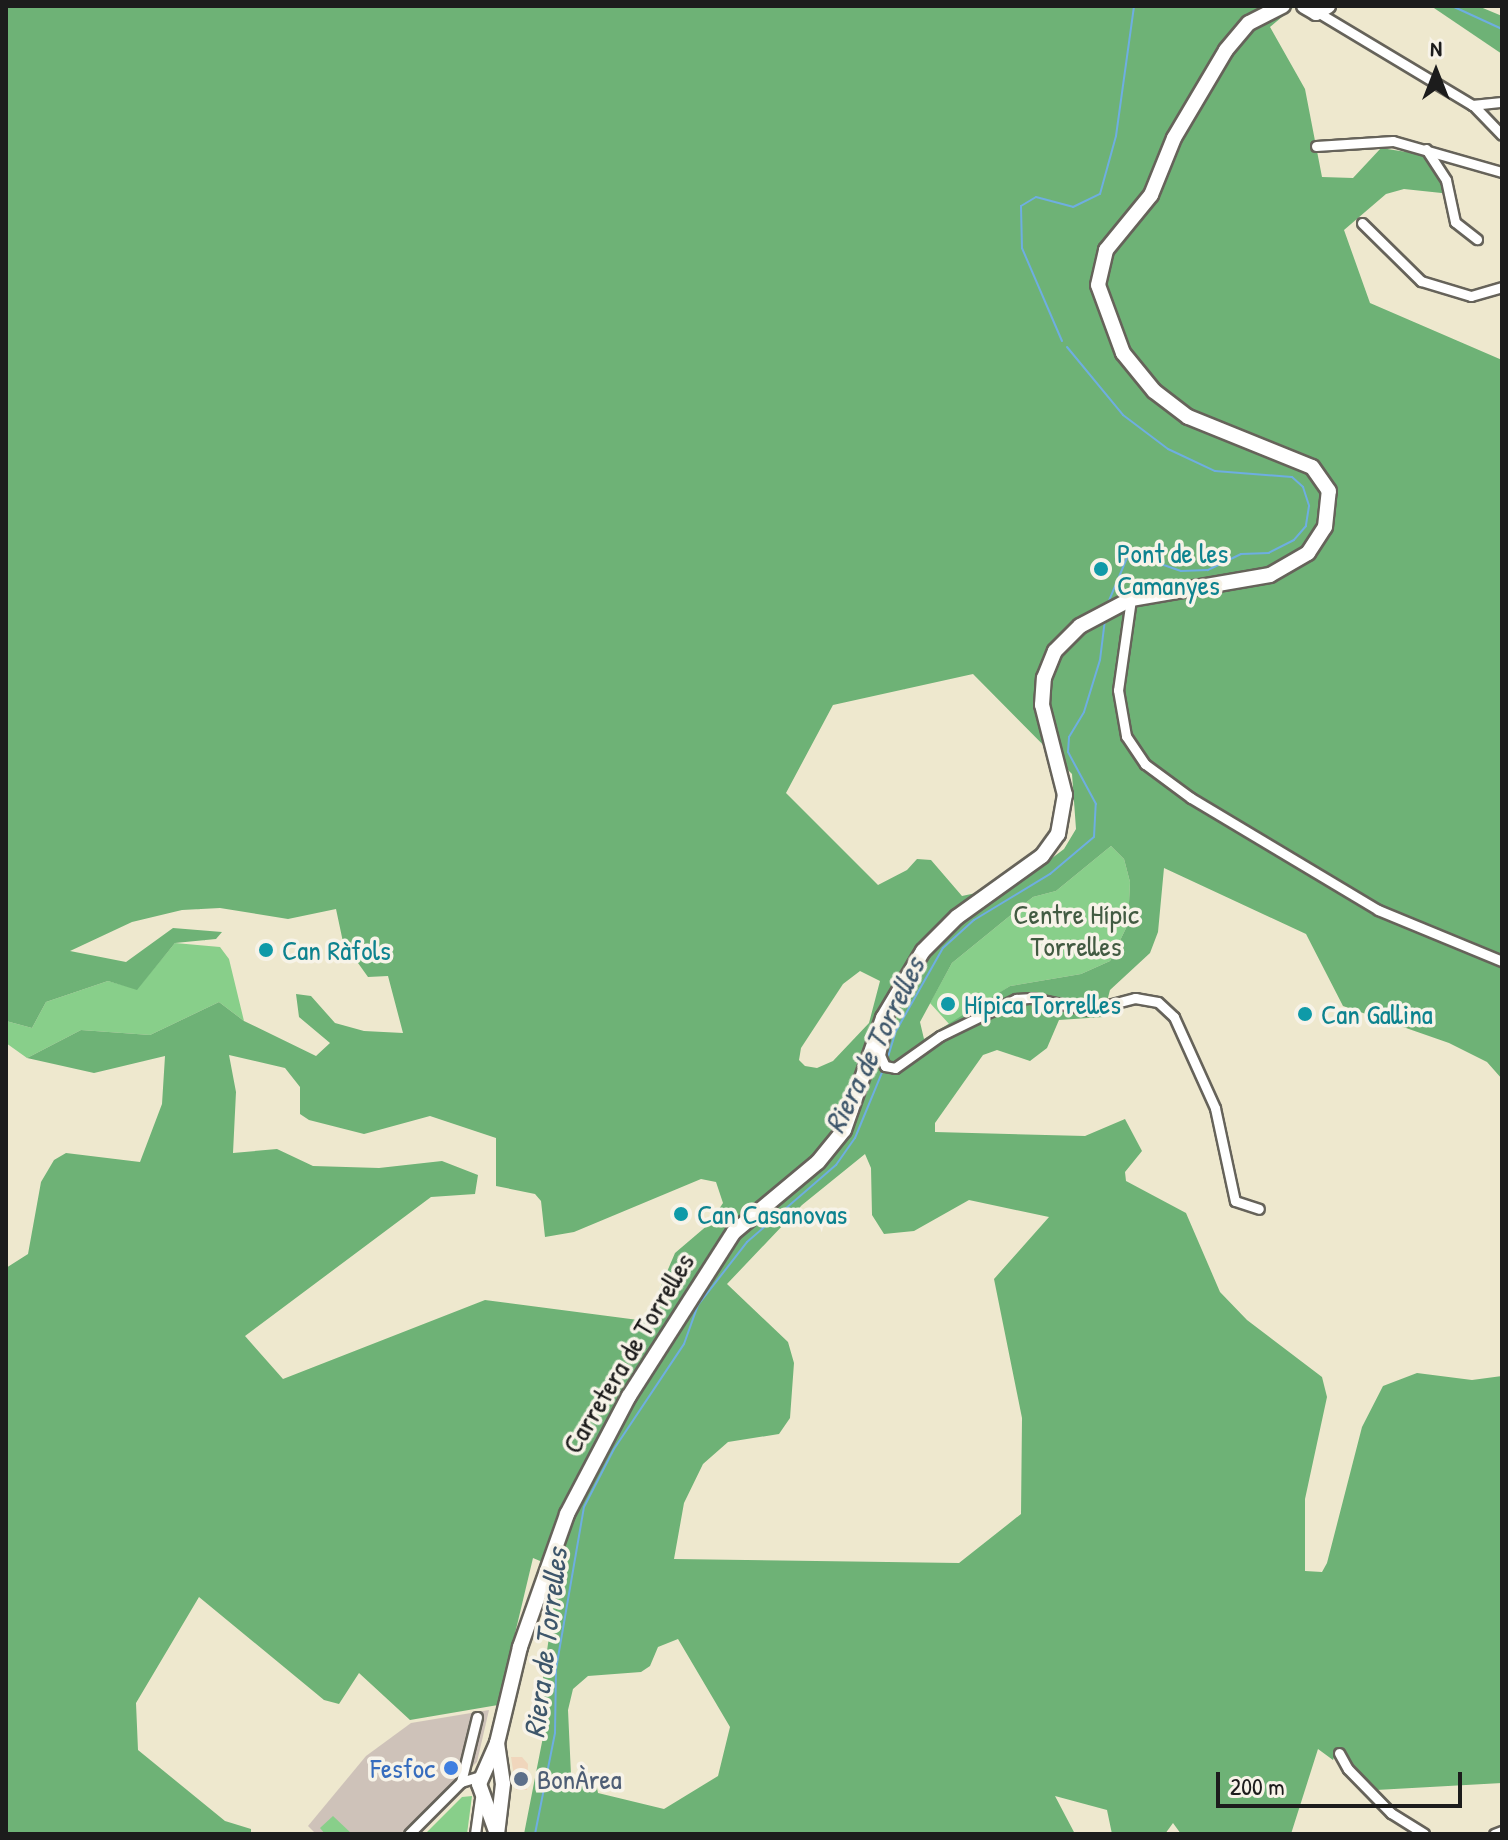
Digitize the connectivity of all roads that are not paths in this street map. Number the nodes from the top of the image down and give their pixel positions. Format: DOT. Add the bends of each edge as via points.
graph roads {
  1 [pos="1283,6"];
  2 [pos="1313,8"];
  3 [pos="1502,102"];
  4 [pos="1472,105"];
  5 [pos="1502,135"];
  6 [pos="1316,146"];
  7 [pos="1426,149"];
  8 [pos="1502,172"];
  9 [pos="1362,223"];
  10 [pos="1477,239"];
  11 [pos="1502,287"];
  12 [pos="1131,599"];
  13 [pos="1502,961"];
  14 [pos="889,1005"];
  15 [pos="1259,1209"];
  16 [pos="477,1717"];
  17 [pos="497,1743"];
  18 [pos="1339,1753"];
  19 [pos="466,1760"];
  20 [pos="500,1774"];
  21 [pos="481,1775"];
  22 [pos="457,1786"];
  23 [pos="487,1803"];
  24 [pos="1502,1831"];
  25 [pos="409,1834"];
  26 [pos="475,1834"];
  27 [pos="497,1834"];
  28 [pos="1424,1834"];
  29 [pos="1494,1834"];
  1 -- 12 [label="main road, Carretera de Torrelles" via="1249,23 1226,50 1174,138 1151,195 1106,250 1098,285 1123,353 1154,391 1188,417 1312,467 1329,491 1330,513 1308,553 1270,575"];
  2 -- 4 [label="street"];
  3 -- 4 [label="street"];
  4 -- 5 [label="street"];
  6 -- 7 [label="street" via="1393,141"];
  7 -- 8 [label="street"];
  7 -- 10 [label="street" via="1446,180 1455,222"];
  9 -- 11 [label="street" via="1421,281 1471,296"];
  12 -- 13 [label="street" via="1118,690 1124,730 1138,757 1191,798 1378,910"];
  12 -- 14 [label="main road, Carretera de Torrelles" via="1099,614 1061,643 1044,678 1043,718 1065,795 1058,834 1033,864 942,930"];
  14 -- 15 [label="street" via="891,1021 881,1050 886,1065 1016,999 1089,1010 1135,998 1158,1002 1174,1017 1215,1108 1235,1201"];
  14 -- 17 [label="main road, Carretera de Torrelles" via="844,1130 818,1162 747,1219 712,1262 581,1484 520,1647"];
  16 -- 19 [label="street"];
  17 -- 20 [label="main road, Carretera de Torrelles"];
  17 -- 21 [label="main road, Carretera de Torrelles"];
  18 -- 28 [label="street" via="1391,1813"];
  19 -- 21 [label="street"];
  19 -- 22 [label="street"];
  20 -- 21 [label="main road"];
  20 -- 23 [label="main road, Carretera de Torrelles"];
  21 -- 22 [label="street"];
  21 -- 23 [label="main road, Carretera de Torrelles"];
  22 -- 23 [label="street" via="469,1786"];
  22 -- 25 [label="street"];
  23 -- 26 [label="street"];
  23 -- 26 [label="street"];
  23 -- 27 [label="main road, Carretera de Torrelles"];
  24 -- 29 [label="street"];
}
